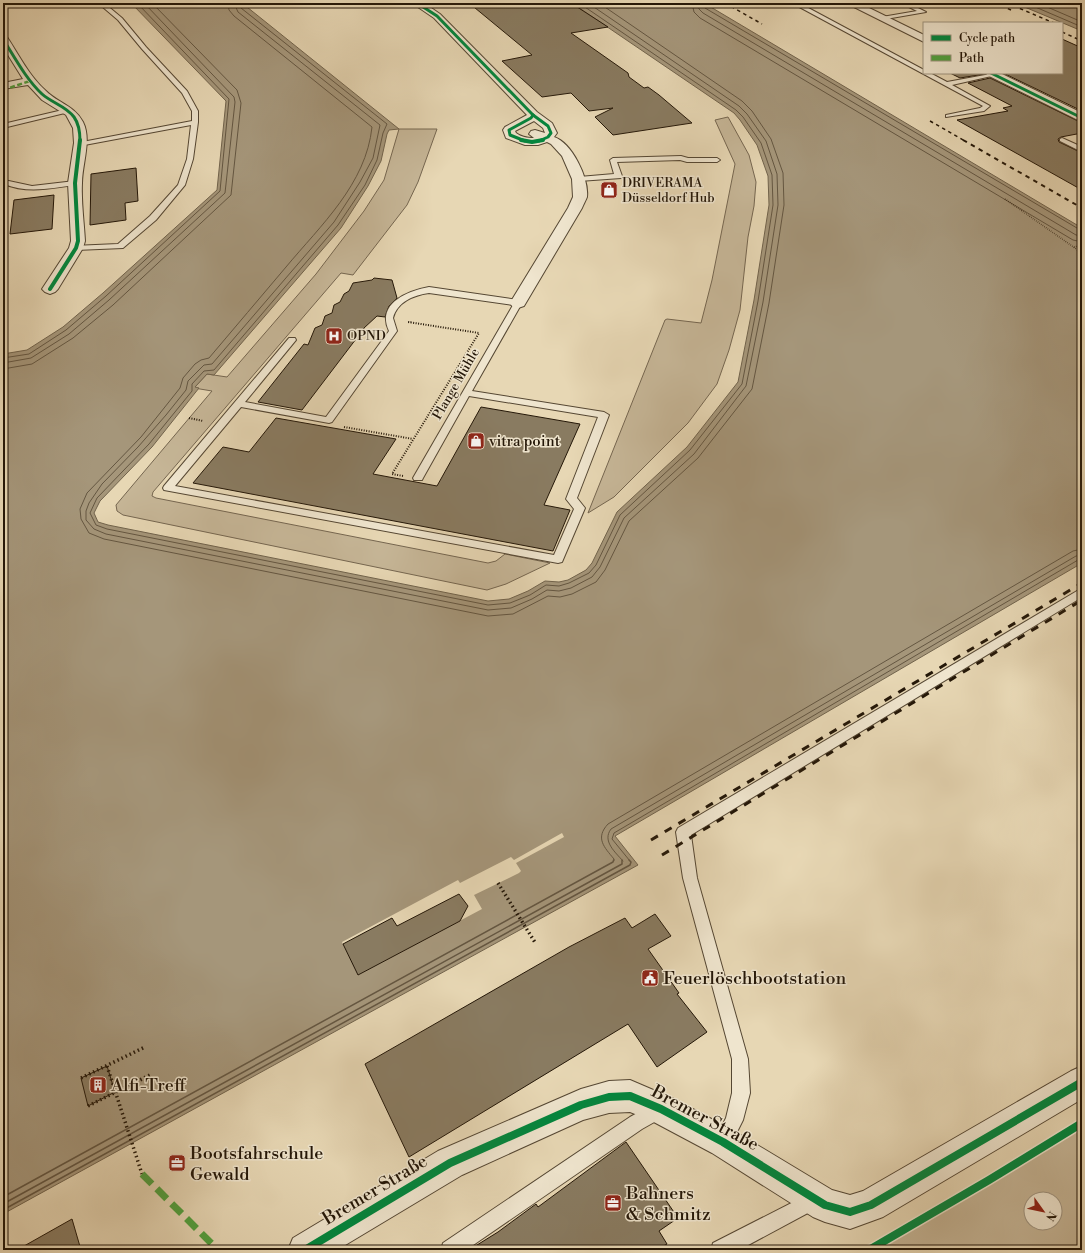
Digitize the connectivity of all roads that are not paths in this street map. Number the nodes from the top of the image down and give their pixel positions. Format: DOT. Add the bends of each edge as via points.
graph roads {
  1 [pos="101,3"];
  2 [pos="417,3"];
  3 [pos="795,3"];
  4 [pos="851,3"];
  5 [pos="904,3"];
  6 [pos="882,19"];
  7 [pos="3,39"];
  8 [pos="923,39"];
  9 [pos="923,72"];
  10 [pos="927,74"];
  11 [pos="993,74"];
  12 [pos="30,81"];
  13 [pos="947,84"];
  14 [pos="3,86"];
  15 [pos="67,111"];
  16 [pos="533,115"];
  17 [pos="948,116"];
  18 [pos="1082,118"];
  19 [pos="195,122"];
  20 [pos="3,126"];
  21 [pos="546,138"];
  22 [pos="1062,140"];
  23 [pos="79,144"];
  24 [pos="1082,150"];
  25 [pos="716,160"];
  26 [pos="579,179"];
  27 [pos="7,182"];
  28 [pos="75,183"];
  29 [pos="76,248"];
  30 [pos="50,289"];
  31 [pos="518,303"];
  32 [pos="292,340"];
  33 [pos="466,393"];
  34 [pos="238,404"];
  35 [pos="418,478"];
  36 [pos="1082,592"];
  37 [pos="1082,1082"];
  38 [pos="661,1109"];
  39 [pos="723,1142"];
  40 [pos="815,1199"];
  41 [pos="305,1250"];
  42 [pos="450,1250"];
  43 [pos="720,1250"];
  1 -- 19 [label="lane" via="120,19 185,92 195,111"];
  2 -- 16 [label="street" via="437,16"];
  3 -- 9 [label="lane"];
  4 -- 6 [label="street"];
  5 -- 6 [label="lane" via="923,12"];
  6 -- 8 [label="street"];
  7 -- 12 [label="street"];
  10 -- 13 [label="lane"];
  11 -- 13 [label="lane"];
  11 -- 18 [label="street"];
  12 -- 14 [label="street"];
  12 -- 15 [label="street" via="43,96 60,104"];
  13 -- 17 [label="lane" via="987,106 982,110"];
  15 -- 20 [label="lane"];
  15 -- 23 [label="street" via="78,123"];
  16 -- 21 [label="street" via="527,131"];
  16 -- 21 [label="street" via="511,128 510,135 530,141"];
  19 -- 23 [label="lane"];
  19 -- 29 [label="lane" via="190,159 181,185 154,218 120,246"];
  21 -- 26 [label="street" via="555,141 568,156"];
  22 -- 24 [label="lane"];
  23 -- 28 [label="street"];
  25 -- 26 [label="lane" via="613,160 618,176"];
  26 -- 31 [label="street" via="580,197 575,208"];
  27 -- 28 [label="lane" via="25,187"];
  28 -- 29 [label="street" via="78,241"];
  29 -- 30 [label="street"];
  31 -- 33 [label="lane, Plange Mühle"];
  31 -- 34 [label="lane" via="429,290 406,296 389,315 393,332 329,420"];
  32 -- 34 [label="lane"];
  33 -- 34 [label="lane" via="604,415 571,498 580,508 558,558 168,488"];
  33 -- 35 [label="lane, Plange Mühle"];
  36 -- 39 [label="lane, Bremer Straße" via="683,832 690,878 740,1059 741,1093 734,1120"];
  37 -- 40 [label="street, Bremer Straße" via="871,1205 850,1212 825,1205"];
  38 -- 39 [label="street, Bremer Straße"];
  38 -- 41 [label="street, Bremer Straße" via="630,1096 609,1097 581,1105 450,1163"];
  38 -- 42 [label="lane" via="636,1123"];
  39 -- 40 [label="street, Bremer Straße"];
  40 -- 43 [label="lane"];
}
